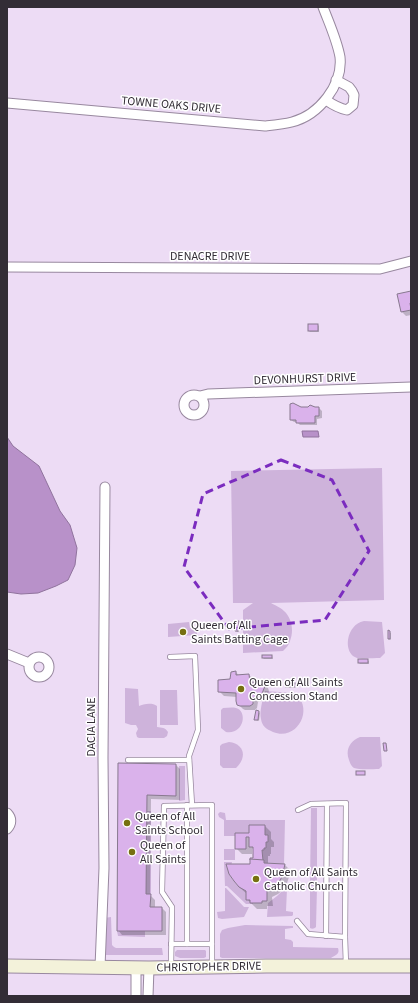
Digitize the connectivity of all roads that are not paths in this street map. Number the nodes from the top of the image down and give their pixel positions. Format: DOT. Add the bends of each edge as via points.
graph roads {
  1 [pos="323,7"];
  2 [pos="336,80"];
  3 [pos="326,100"];
  4 [pos="7,103"];
  5 [pos="411,261"];
  6 [pos="7,267"];
  7 [pos="411,387"];
  8 [pos="200,396"];
  9 [pos="105,487"];
  10 [pos="7,654"];
  11 [pos="170,657"];
  12 [pos="29,663"];
  13 [pos="128,760"];
  14 [pos="189,760"];
  15 [pos="327,804"];
  16 [pos="190,805"];
  17 [pos="298,810"];
  18 [pos="7,813"];
  19 [pos="7,829"];
  20 [pos="297,921"];
  21 [pos="326,936"];
  22 [pos="345,937"];
  23 [pos="171,944"];
  24 [pos="187,944"];
  25 [pos="212,944"];
  26 [pos="7,966"];
  27 [pos="346,966"];
  28 [pos="411,966"];
  29 [pos="100,967"];
  30 [pos="212,967"];
  31 [pos="142,968"];
  32 [pos="171,968"];
  33 [pos="136,996"];
  34 [pos="148,996"];
  1 -- 2 [label="street, TOWNE OAKS DRIVE" via="340,59"];
  2 -- 3 [label="street, TOWNE OAKS DRIVE"];
  2 -- 3 [label="street" via="352,91 352,105 347,110"];
  3 -- 4 [label="street, TOWNE OAKS DRIVE" via="314,112 293,122 265,126"];
  5 -- 6 [label="street, DENACRE DRIVE" via="380,269"];
  7 -- 8 [label="street, DEVONHURST DRIVE"];
  9 -- 29 [label="street, DACIA LANE" via="104,868"];
  10 -- 12 [label="street"];
  11 -- 14 [label="lane" via="195,656 198,730"];
  13 -- 14 [label="lane"];
  14 -- 16 [label="lane"];
  15 -- 17 [label="lane" via="311,804"];
  15 -- 21 [label="lane"];
  15 -- 22 [label="lane" via="346,803"];
  16 -- 23 [label="lane" via="164,806 162,892 172,907"];
  16 -- 24 [label="lane"];
  16 -- 25 [label="lane" via="212,805"];
  18 -- 19 [label="street" via="11,820"];
  20 -- 21 [label="lane" via="308,934"];
  21 -- 22 [label="lane"];
  22 -- 27 [label="lane"];
  23 -- 24 [label="lane"];
  23 -- 32 [label="lane"];
  24 -- 25 [label="lane"];
  25 -- 30 [label="lane"];
  26 -- 29 [label="street, CHRISTOPHER DRIVE"];
  27 -- 28 [label="street, CHRISTOPHER DRIVE"];
  27 -- 30 [label="street, CHRISTOPHER DRIVE"];
  29 -- 31 [label="street, CHRISTOPHER DRIVE"];
  30 -- 32 [label="street, CHRISTOPHER DRIVE"];
  31 -- 32 [label="street, CHRISTOPHER DRIVE"];
  31 -- 33 [label="street"];
  31 -- 34 [label="street"];
}
